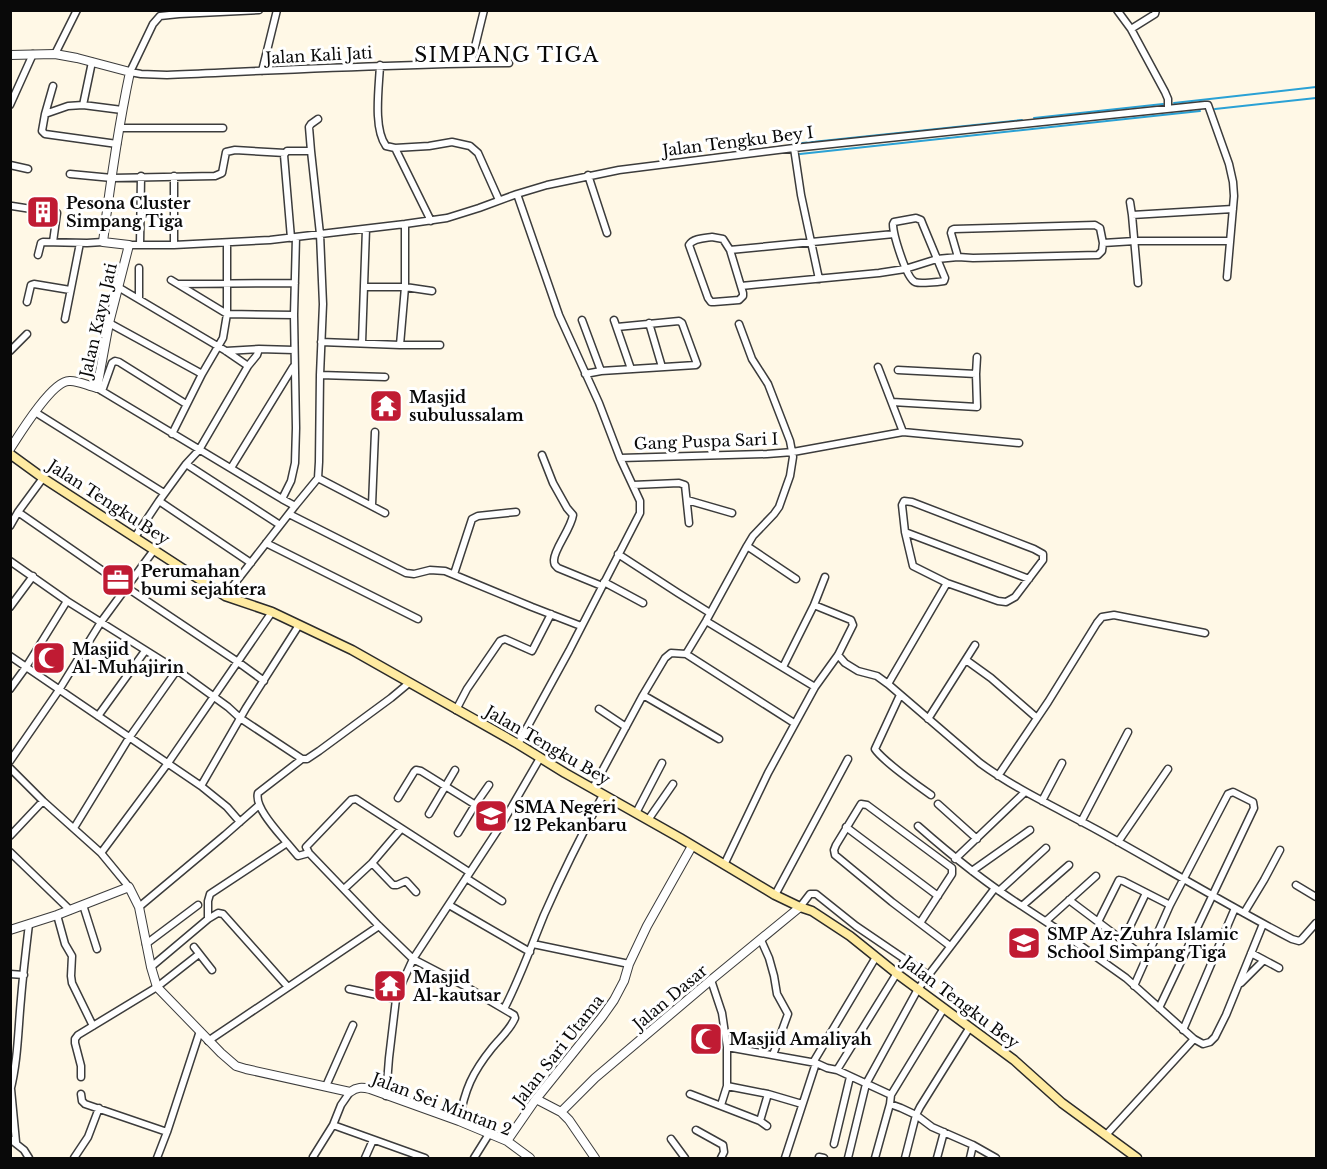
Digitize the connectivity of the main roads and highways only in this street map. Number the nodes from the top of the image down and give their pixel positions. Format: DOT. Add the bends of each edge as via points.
graph roads {
  1 [pos="10,451"];
  2 [pos="1137,1158"];
  1 -- 2 [label="main road, Jalan Tengku Bey" via="43,478 225,596 272,612 352,650 775,895 812,911 1014,1060"];
}
